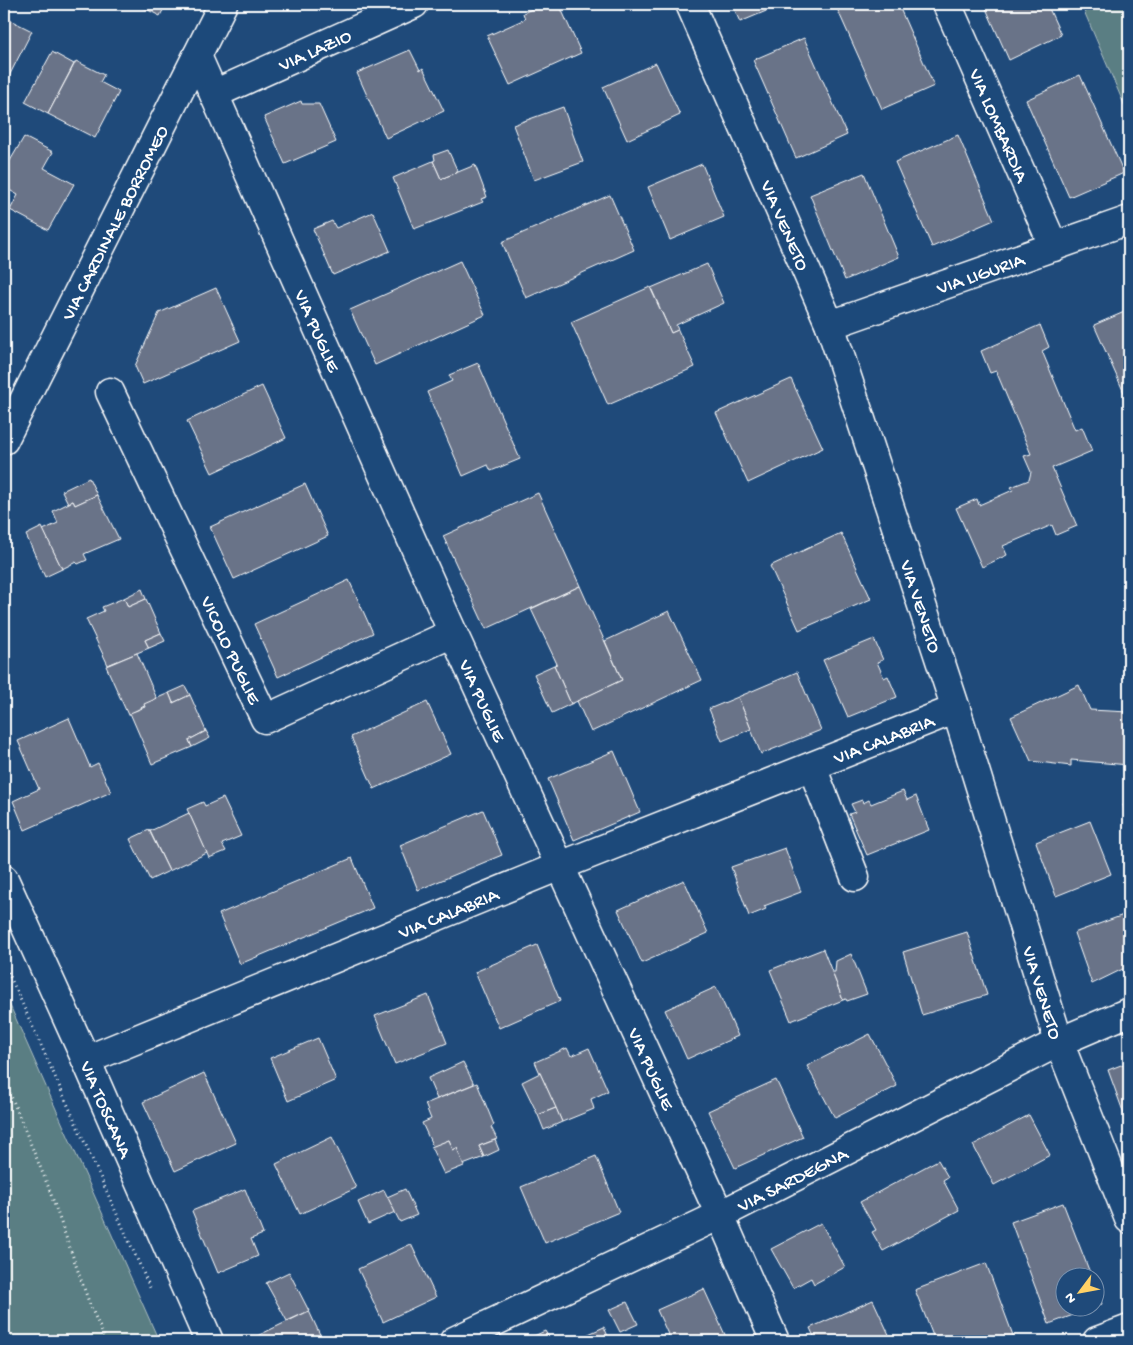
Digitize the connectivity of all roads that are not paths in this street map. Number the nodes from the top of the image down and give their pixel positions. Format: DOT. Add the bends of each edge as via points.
graph roads {
  1 [pos="224,4"];
  2 [pos="414,4"];
  3 [pos="690,4"];
  4 [pos="947,4"];
  5 [pos="197,56"];
  6 [pos="214,94"];
  7 [pos="1129,220"];
  8 [pos="1054,247"];
  9 [pos="830,325"];
  10 [pos="110,392"];
  11 [pos="4,440"];
  12 [pos="453,633"];
  13 [pos="956,709"];
  14 [pos="812,767"];
  15 [pos="560,866"];
  16 [pos="856,877"];
  17 [pos="4,879"];
  18 [pos="1129,1012"];
  19 [pos="1059,1042"];
  20 [pos="86,1060"];
  21 [pos="720,1216"];
  22 [pos="1129,1219"];
  23 [pos="1129,1329"];
  24 [pos="209,1341"];
  25 [pos="454,1341"];
  26 [pos="775,1341"];
  27 [pos="1097,1341"];
  1 -- 5 [label="street, VIA CARDINALE BORROMEO"];
  2 -- 6 [label="street, VIA LAZIO"];
  3 -- 9 [label="street, VIA VENETO"];
  4 -- 8 [label="street, VIA LOMBARDIA"];
  5 -- 6 [label="street, VIA PUGLIE"];
  5 -- 11 [label="street, VIA CARDINALE BORROMEO"];
  6 -- 12 [label="street, VIA PUGLIE"];
  7 -- 8 [label="street, VIA LIGURIA"];
  8 -- 9 [label="street, VIA LIGURIA"];
  9 -- 13 [label="street, VIA VENETO"];
  10 -- 12 [label="street, VICOLO PUGLIE" via="264,719"];
  12 -- 15 [label="street, VIA PUGLIE"];
  13 -- 14 [label="street, VIA CALABRIA"];
  13 -- 19 [label="street, VIA VENETO"];
  14 -- 15 [label="street, VIA CALABRIA"];
  14 -- 16 [label="street, VIA CALABRIA"];
  15 -- 20 [label="street, VIA CALABRIA"];
  15 -- 21 [label="street, VIA PUGLIE"];
  17 -- 20 [label="street, VIA TOSCANA"];
  18 -- 19 [label="street, VIA SARDEGNA"];
  19 -- 21 [label="street, VIA SARDEGNA"];
  19 -- 22 [label="street, VIA VENETO"];
  20 -- 24 [label="street, VIA TOSCANA"];
  21 -- 25 [label="street, VIA SARDEGNA"];
  21 -- 26 [label="street, VIA PUGLIE"];
  23 -- 27 [label="street"];
}
